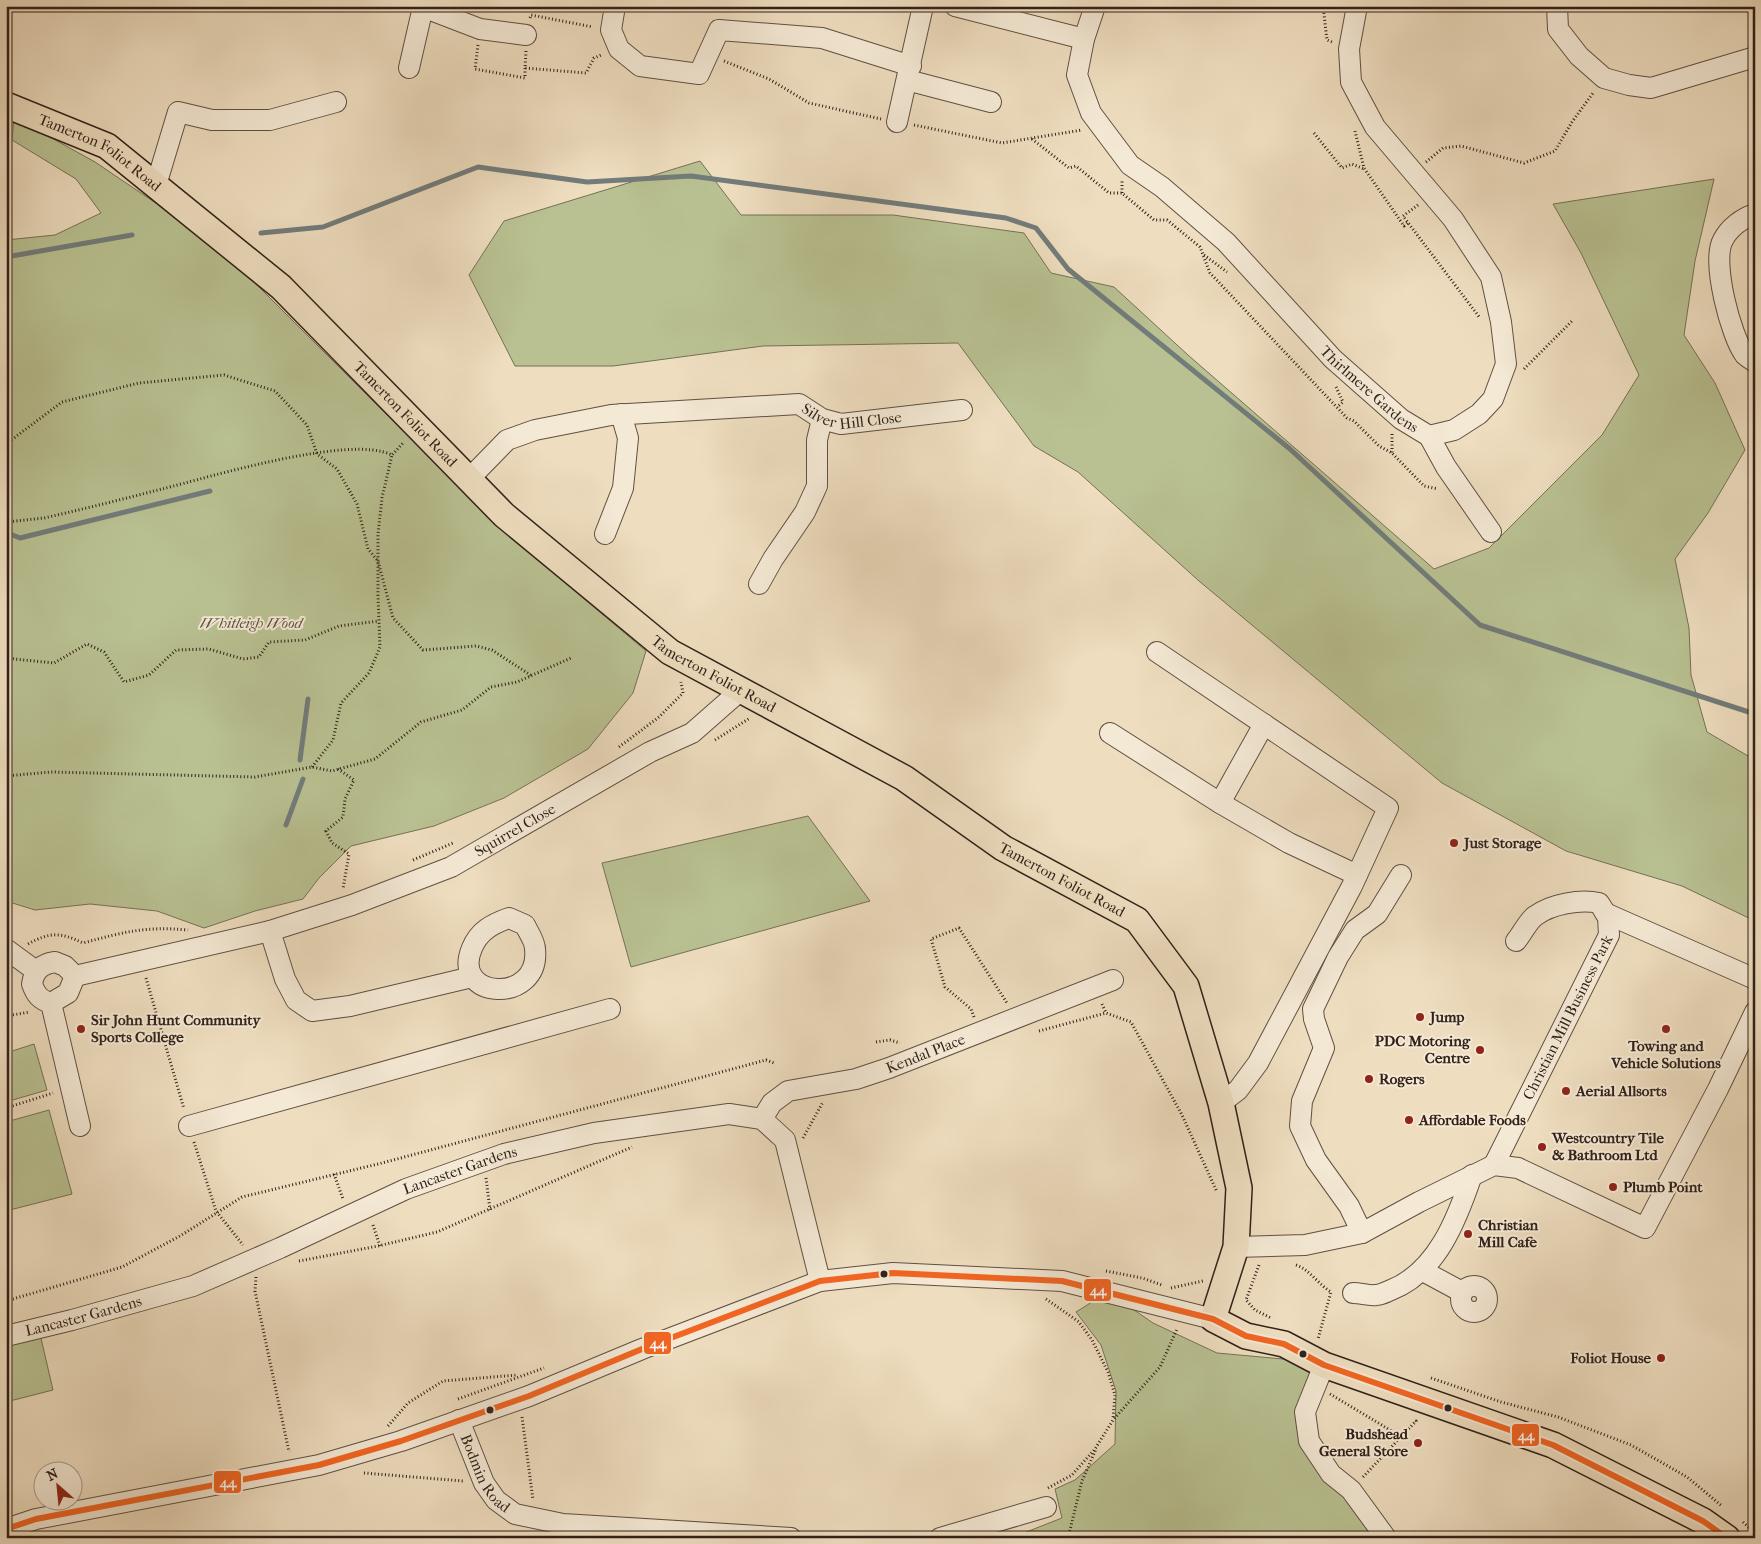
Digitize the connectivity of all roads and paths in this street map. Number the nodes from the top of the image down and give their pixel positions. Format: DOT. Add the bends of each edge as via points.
graph roads {
  1 [pos="615,6"];
  2 [pos="923,6"];
  3 [pos="954,6"];
  4 [pos="1095,6"];
  5 [pos="1324,6"];
  6 [pos="1357,6"];
  7 [pos="1557,6"];
  8 [pos="422,7"];
  9 [pos="480,29"];
  10 [pos="611,30"];
  11 [pos="526,35"];
  12 [pos="1084,38"];
  13 [pos="1349,49"];
  14 [pos="1755,57"];
  15 [pos="594,58"];
  16 [pos="702,67"];
  17 [pos="409,68"];
  18 [pos="525,68"];
  19 [pos="909,73"];
  20 [pos="1604,78"];
  21 [pos="1359,96"];
  22 [pos="336,102"];
  23 [pos="991,102"];
  24 [pos="6,105"];
  25 [pos="897,122"];
  26 [pos="1101,127"];
  27 [pos="1314,133"];
  28 [pos="1032,139"];
  29 [pos="1364,169"];
  30 [pos="1413,172"];
  31 [pos="156,185"];
  32 [pos="1432,194"];
  33 [pos="1755,214"];
  34 [pos="1408,223"];
  35 [pos="1573,320"];
  36 [pos="1482,321"];
  37 [pos="1755,362"];
  38 [pos="1518,375"];
  39 [pos="962,410"];
  40 [pos="621,414"];
  41 [pos="822,419"];
  42 [pos="417,428"];
  43 [pos="1429,436"];
  44 [pos="6,444"];
  45 [pos="317,454"];
  46 [pos="392,454"];
  47 [pos="468,480"];
  48 [pos="1458,485"];
  49 [pos="6,522"];
  50 [pos="1491,532"];
  51 [pos="605,534"];
  52 [pos="378,561"];
  53 [pos="759,584"];
  54 [pos="379,621"];
  55 [pos="1157,652"];
  56 [pos="674,654"];
  57 [pos="6,656"];
  58 [pos="570,658"];
  59 [pos="532,676"];
  60 [pos="741,690"];
  61 [pos="758,714"];
  62 [pos="1264,724"];
  63 [pos="1110,733"];
  64 [pos="715,740"];
  65 [pos="618,748"];
  66 [pos="312,767"];
  67 [pos="338,769"];
  68 [pos="6,776"];
  69 [pos="1220,803"];
  70 [pos="461,840"];
  71 [pos="406,863"];
  72 [pos="1356,875"];
  73 [pos="1401,875"];
  74 [pos="342,886"];
  75 [pos="351,886"];
  76 [pos="335,890"];
  77 [pos="346,907"];
  78 [pos="1606,913"];
  79 [pos="195,931"];
  80 [pos="270,931"];
  81 [pos="1516,941"];
  82 [pos="10,952"];
  83 [pos="36,971"];
  84 [pos="75,976"];
  85 [pos="153,977"];
  86 [pos="472,977"];
  87 [pos="1755,979"];
  88 [pos="1113,980"];
  89 [pos="1101,1002"];
  90 [pos="51,1003"];
  91 [pos="610,1009"];
  92 [pos="1755,1012"];
  93 [pos="1017,1018"];
  94 [pos="980,1032"];
  95 [pos="1034,1032"];
  96 [pos="876,1042"];
  97 [pos="896,1042"];
  98 [pos="774,1062"];
  99 [pos="57,1092"];
  100 [pos="825,1098"];
  101 [pos="1220,1103"];
  102 [pos="6,1108"];
  103 [pos="762,1119"];
  104 [pos="80,1126"];
  105 [pos="189,1126"];
  106 [pos="636,1146"];
  107 [pos="787,1148"];
  108 [pos="484,1161"];
  109 [pos="1494,1165"];
  110 [pos="334,1174"];
  111 [pos="1472,1175"];
  112 [pos="1218,1195"];
  113 [pos="490,1210"];
  114 [pos="216,1211"];
  115 [pos="348,1214"];
  116 [pos="1362,1233"];
  117 [pos="1268,1246"];
  118 [pos="1236,1247"];
  119 [pos="254,1259"];
  120 [pos="297,1261"];
  121 [pos="1423,1271"];
  122 [pos="820,1281"];
  123 [pos="1462,1292"];
  124 [pos="1353,1293"];
  125 [pos="1044,1298"];
  126 [pos="6,1301"];
  127 [pos="1260,1313"];
  128 [pos="1212,1318"];
  129 [pos="1180,1323"];
  130 [pos="6,1336"];
  131 [pos="1318,1340"];
  132 [pos="1327,1376"];
  133 [pos="1425,1376"];
  134 [pos="456,1411"];
  135 [pos="531,1413"];
  136 [pos="522,1416"];
  137 [pos="513,1420"];
  138 [pos="1113,1420"];
  139 [pos="1416,1421"];
  140 [pos="387,1426"];
  141 [pos="1400,1436"];
  142 [pos="1095,1449"];
  143 [pos="289,1452"];
  144 [pos="364,1472"];
  145 [pos="484,1482"];
  146 [pos="1351,1490"];
  147 [pos="1046,1507"];
  148 [pos="1722,1507"];
  149 [pos="533,1518"];
  150 [pos="6,1529"];
  151 [pos="791,1538"];
  152 [pos="940,1538"];
  153 [pos="1068,1538"];
  154 [pos="1386,1538"];
  155 [pos="1727,1538"];
  1 -- 10 [label="street"];
  2 -- 19 [label="street"];
  3 -- 12 [label="street"];
  4 -- 12 [label="street, Thirlmere Gardens"];
  5 -- 13 [label="path" via="1327,40"];
  6 -- 13 [label="street, Thirlmere Gardens"];
  7 -- 20 [label="street" via="1558,29 1579,56"];
  8 -- 9 [label="street"];
  8 -- 17 [label="street"];
  9 -- 11 [label="street"];
  9 -- 18 [label="path" via="475,69 525,78"];
  10 -- 11 [label="path" via="531,15"];
  10 -- 16 [label="street" via="618,49 640,66"];
  11 -- 18 [label="path"];
  12 -- 26 [label="street, Thirlmere Gardens" via="1077,75"];
  13 -- 21 [label="street, Thirlmere Gardens" via="1351,82"];
  14 -- 20 [label="street" via="1651,88"];
  15 -- 18 [label="path" via="586,73"];
  16 -- 19 [label="street" via="719,30 822,38"];
  16 -- 25 [label="path" via="726,61 769,79 809,102"];
  19 -- 23 [label="street"];
  19 -- 25 [label="street"];
  20 -- 30 [label="path" via="1555,151 1524,163 1460,146 1443,148"];
  21 -- 29 [label="path" via="1353,123"];
  21 -- 30 [label="street, Thirlmere Gardens" via="1375,127"];
  22 -- 31 [label="street" via="270,120 212,120 178,112"];
  24 -- 31 [label="main road, Tamerton Foliot Road" via="107,146"];
  25 -- 28 [label="path" via="1002,143"];
  26 -- 28 [label="path"];
  26 -- 43 [label="street, Thirlmere Gardens" via="1130,165 1162,187 1226,242 1333,359 1401,419"];
  27 -- 29 [label="path" via="1342,168 1352,164"];
  28 -- 48 [label="path" via="1069,168 1076,166 1109,194 1122,193 1154,220 1167,220 1200,246 1210,274 1347,418 1378,446 1392,453 1424,486 1441,490"];
  29 -- 34 [label="path" via="1404,226"];
  30 -- 32 [label="street, Thirlmere Gardens"];
  31 -- 42 [label="main road, Tamerton Foliot Road" via="281,287"];
  32 -- 34 [label="path" via="1403,216"];
  32 -- 43 [label="street, Thirlmere Gardens" via="1453,219 1491,278 1506,364 1493,399 1479,414 1454,430"];
  33 -- 37 [label="street" via="1743,217 1722,241 1719,269 1726,311 1745,355"];
  34 -- 36 [label="path"];
  35 -- 38 [label="path"];
  39 -- 41 [label="street, Silver Hill Close" via="841,424"];
  40 -- 41 [label="street, Silver Hill Close" via="799,404"];
  40 -- 47 [label="street, Silver Hill Close" via="535,430 507,440"];
  40 -- 51 [label="street" via="628,438 623,488"];
  41 -- 53 [label="street" via="817,440 817,486 805,512 772,559"];
  42 -- 46 [label="path"];
  42 -- 47 [label="main road, Tamerton Foliot Road"];
  43 -- 48 [label="street"];
  44 -- 45 [label="path" via="62,402 139,383 224,375 275,391 307,426"];
  45 -- 46 [label="path" via="336,450 383,450"];
  45 -- 49 [label="path" via="276,461 44,518"];
  45 -- 52 [label="path" via="337,469 357,504 368,549"];
  46 -- 52 [label="path" via="382,498"];
  47 -- 56 [label="main road, Tamerton Foliot Road" via="504,515"];
  48 -- 50 [label="street"];
  52 -- 54 [label="path"];
  52 -- 59 [label="path" via="393,618 423,650 476,646 492,650"];
  54 -- 57 [label="path" via="339,626 305,640 269,642 259,657 243,659 209,649 176,650 149,675 124,682 104,652 86,644 54,663 14,660"];
  54 -- 66 [label="path" via="380,647 369,673 342,703 334,740"];
  55 -- 62 [label="street"];
  56 -- 60 [label="main road, Tamerton Foliot Road"];
  56 -- 65 [label="path" via="683,693 659,717"];
  58 -- 59 [label="path"];
  59 -- 67 [label="path" via="491,687 462,710 421,722 375,759"];
  60 -- 77 [label="street, Squirrel Close" via="692,733 641,757 451,867"];
  60 -- 101 [label="main road, Tamerton Foliot Road" via="904,778 1003,848 1136,920 1186,986"];
  61 -- 64 [label="path"];
  62 -- 69 [label="street"];
  62 -- 72 [label="street" via="1388,808"];
  63 -- 69 [label="street"];
  66 -- 67 [label="path"];
  66 -- 68 [label="path" via="255,777 51,772"];
  67 -- 74 [label="path" via="354,780 345,800 343,817 326,831 332,843 349,854"];
  69 -- 72 [label="street" via="1289,843"];
  70 -- 71 [label="path"];
  72 -- 101 [label="street" via="1258,1063 1238,1090"];
  73 -- 116 [label="street" via="1377,914 1355,930 1338,957 1314,1009 1324,1048 1302,1101 1300,1126 1316,1160 1349,1206"];
  74 -- 75 [label="path"];
  74 -- 76 [label="path"];
  74 -- 77 [label="path"];
  77 -- 80 [label="street, Squirrel Close"];
  78 -- 81 [label="street, Christian Mill Business Park" via="1598,903 1585,900 1558,906 1534,916"];
  78 -- 87 [label="street"];
  78 -- 109 [label="street, Christian Mill Business Park" via="1609,935"];
  79 -- 82 [label="path" via="135,929 83,943 67,935 45,935"];
  80 -- 84 [label="street, Squirrel Close"];
  80 -- 86 [label="street" via="285,979 296,1000 312,1011 350,1006"];
  82 -- 83 [label="street"];
  83 -- 84 [label="street" via="55,962"];
  83 -- 90 [label="street" via="32,984 34,990 42,1000"];
  84 -- 90 [label="street" via="68,993"];
  85 -- 105 [label="path" via="146,978"];
  88 -- 89 [label="street, Kendal Place"];
  89 -- 93 [label="street, Kendal Place"];
  89 -- 95 [label="path"];
  89 -- 112 [label="path" via="1131,1022 1182,1115"];
  90 -- 104 [label="street"];
  91 -- 105 [label="street"];
  92 -- 109 [label="street" via="1644,1228 1518,1168"];
  93 -- 94 [label="street, Kendal Place"];
  93 -- 94 [label="path" via="959,928 931,939 945,988 971,1009"];
  94 -- 103 [label="street, Kendal Place" via="927,1055 864,1076 788,1091 772,1103"];
  96 -- 97 [label="path"];
  98 -- 110 [label="path" via="766,1060"];
  99 -- 102 [label="path"];
  100 -- 107 [label="path" via="800,1142"];
  101 -- 118 [label="main road, Tamerton Foliot Road" via="1239,1188"];
  103 -- 107 [label="street" via="785,1140"];
  103 -- 108 [label="street, Lancaster Gardens" via="729,1114 684,1119 594,1133"];
  105 -- 114 [label="path"];
  106 -- 113 [label="path"];
  107 -- 122 [label="street"];
  108 -- 113 [label="path"];
  108 -- 115 [label="street, Lancaster Gardens"];
  109 -- 111 [label="street"];
  110 -- 114 [label="path" via="242,1197"];
  110 -- 115 [label="path"];
  111 -- 116 [label="street"];
  111 -- 121 [label="street" via="1462,1205 1442,1245"];
  113 -- 120 [label="path" via="437,1232"];
  114 -- 119 [label="path"];
  114 -- 126 [label="path" via="180,1236 122,1267"];
  115 -- 119 [label="street, Lancaster Gardens"];
  116 -- 117 [label="street" via="1305,1245"];
  117 -- 118 [label="street"];
  117 -- 127 [label="path" via="1246,1300"];
  117 -- 131 [label="path" via="1280,1260 1302,1267 1331,1292"];
  118 -- 128 [label="main road, Tamerton Foliot Road"];
  119 -- 130 [label="street, Lancaster Gardens" via="193,1286"];
  119 -- 143 [label="path" via="255,1291"];
  121 -- 123 [label="street"];
  121 -- 124 [label="street" via="1406,1284 1377,1295"];
  122 -- 128 [label="street" via="893,1273 1062,1280"];
  122 -- 134 [label="street" via="529,1396"];
  125 -- 138 [label="path" via="1079,1322 1092,1340 1115,1395"];
  128 -- 132 [label="main road" via="1246,1336 1284,1344"];
  129 -- 138 [label="path" via="1160,1366"];
  132 -- 141 [label="path" via="1329,1394"];
  132 -- 146 [label="street" via="1305,1412 1310,1441 1332,1474"];
  132 -- 155 [label="main road" via="1552,1445 1703,1521"];
  133 -- 148 [label="path" via="1500,1402 1558,1417 1631,1446 1687,1477"];
  134 -- 140 [label="path" via="523,1375 443,1381 408,1403"];
  134 -- 145 [label="street, Bodmin Road"];
  134 -- 150 [label="street" via="401,1442 319,1465 36,1519"];
  135 -- 136 [label="path"];
  136 -- 137 [label="path"];
  136 -- 149 [label="path"];
  138 -- 142 [label="path"];
  139 -- 141 [label="path"];
  141 -- 146 [label="path"];
  142 -- 147 [label="path" via="1072,1475 1046,1489"];
  142 -- 153 [label="path" via="1082,1481"];
  144 -- 145 [label="path"];
  145 -- 149 [label="street, Bodmin Road" via="496,1500 515,1514"];
  146 -- 154 [label="street"];
  147 -- 152 [label="street"];
  149 -- 151 [label="street, Bodmin Road" via="563,1524"];
}
